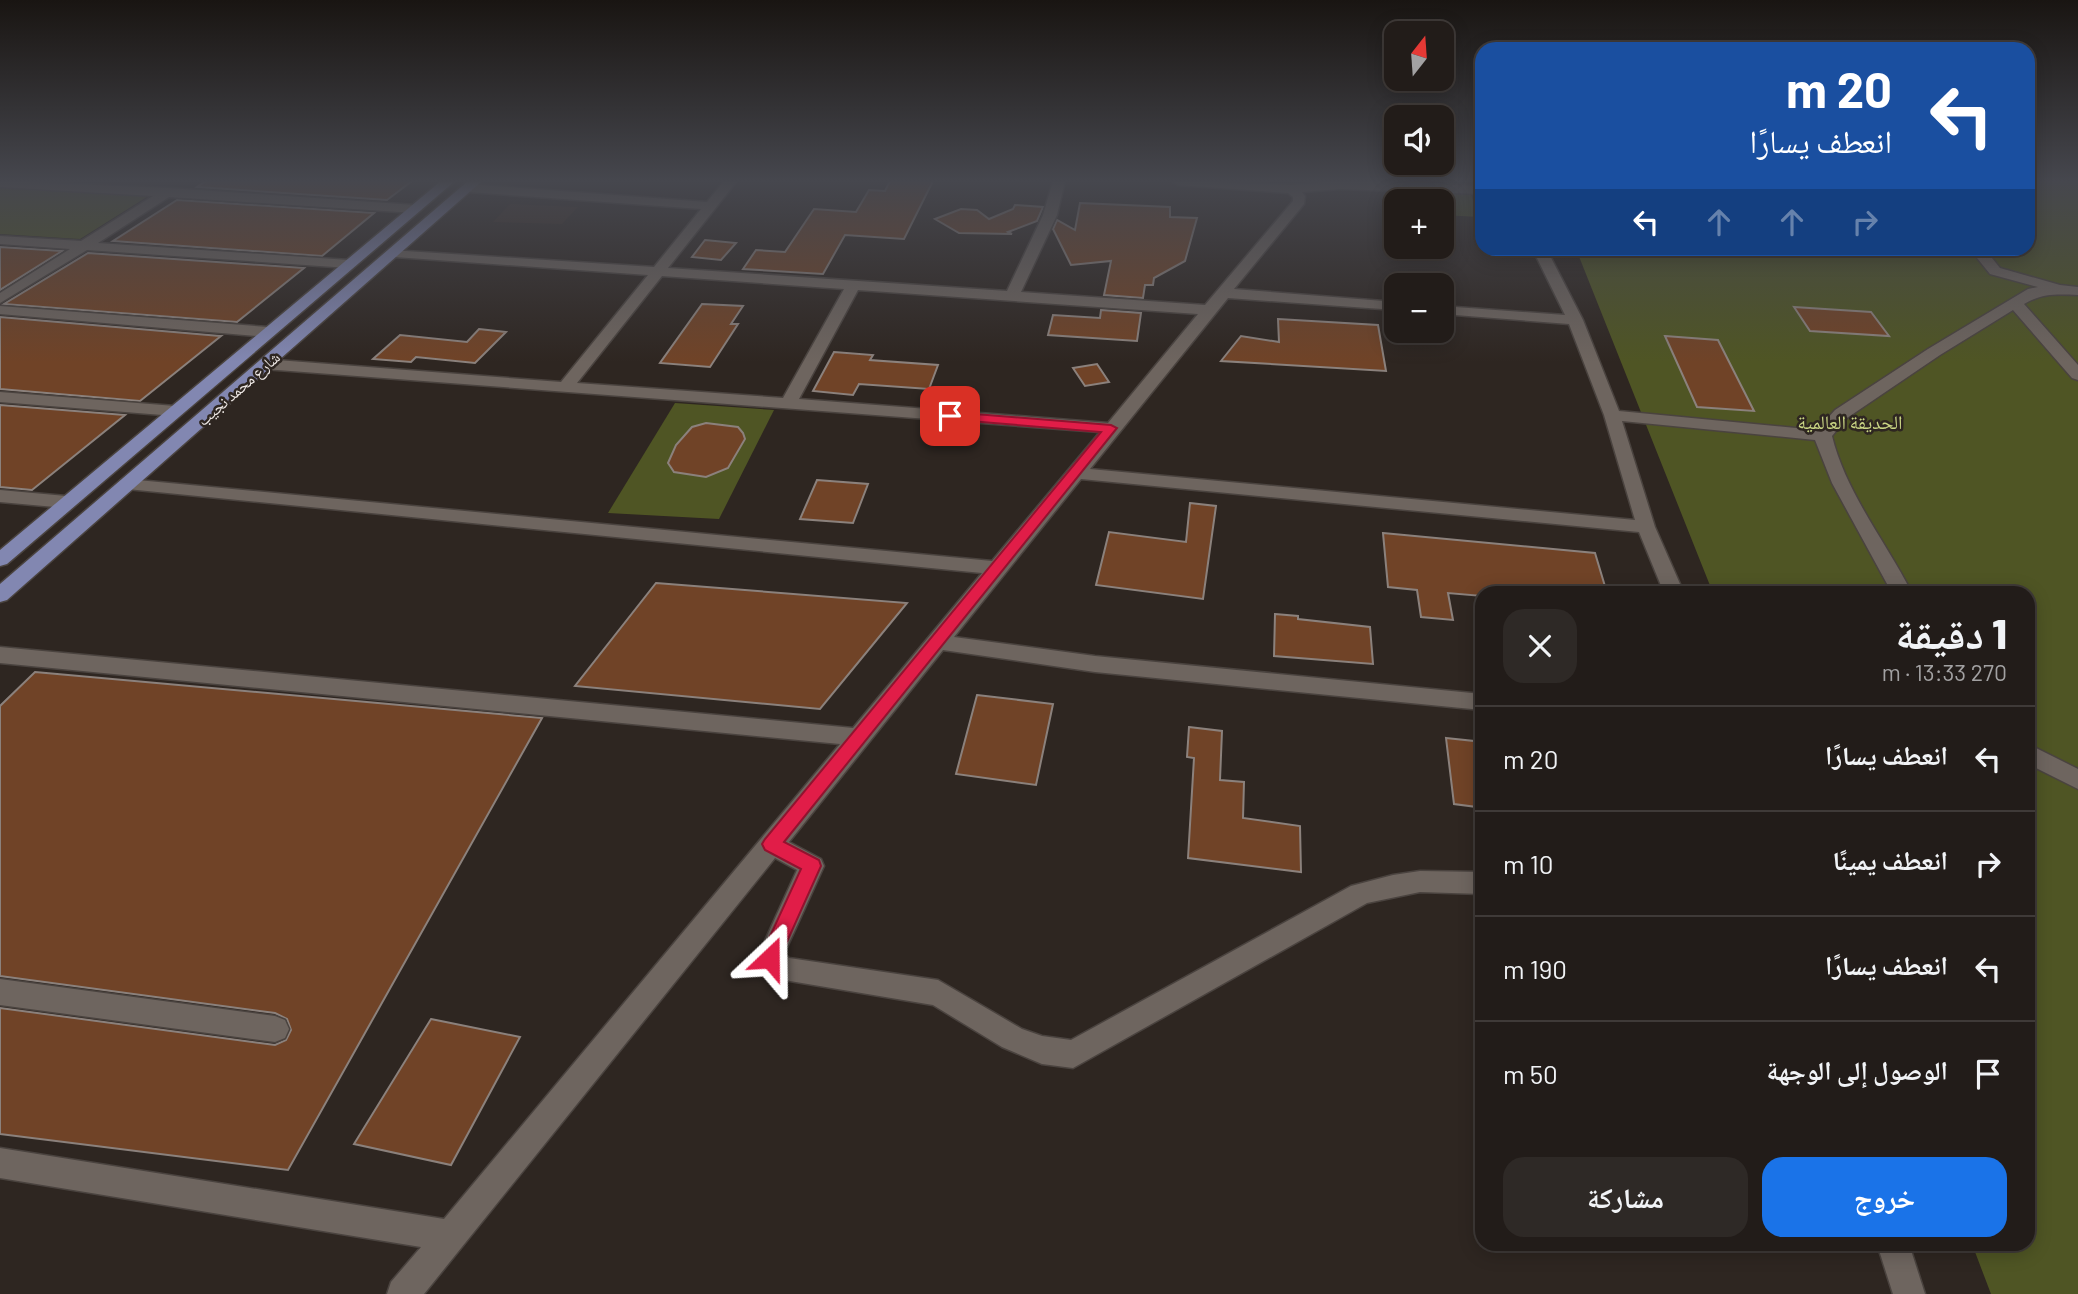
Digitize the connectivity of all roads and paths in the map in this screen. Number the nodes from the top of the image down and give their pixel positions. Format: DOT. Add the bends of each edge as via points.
graph roads {
  1 [pos="19,241"];
  2 [pos="90,241"];
  3 [pos="376,241"];
  4 [pos="408,241"];
  5 [pos="681,241"];
  6 [pos="1038,241"];
  7 [pos="1267,241"];
  8 [pos="83,246"];
  9 [pos="395,253"];
  10 [pos="1543,256"];
  11 [pos="1983,256"];
  12 [pos="349,264"];
  13 [pos="656,272"];
  14 [pos="853,285"];
  15 [pos="2078,291"];
  16 [pos="1012,296"];
  17 [pos="0,299"];
  18 [pos="1218,302"];
  19 [pos="2015,303"];
  20 [pos="1384,306"];
  21 [pos="0,310"];
  22 [pos="1454,311"];
  23 [pos="1575,320"];
  24 [pos="268,332"];
  25 [pos="264,364"];
  26 [pos="2078,375"];
  27 [pos="566,386"];
  28 [pos="0,397"];
  29 [pos="789,403"];
  30 [pos="175,411"];
  31 [pos="1612,415"];
  32 [pos="1111,428"];
  33 [pos="1823,436"];
  34 [pos="1075,473"];
  35 [pos="127,484"];
  36 [pos="0,496"];
  37 [pos="66,502"];
  38 [pos="1646,527"];
  39 [pos="0,560"];
  40 [pos="997,568"];
  41 [pos="1671,586"];
  42 [pos="1898,586"];
  43 [pos="0,595"];
  44 [pos="937,642"];
  45 [pos="4,659"];
  46 [pos="1475,701"];
  47 [pos="858,737"];
  48 [pos="2035,757"];
  49 [pos="2078,780"];
  50 [pos="771,844"];
  51 [pos="1475,882"];
  52 [pos="0,992"];
  53 [pos="275,1029"];
  54 [pos="0,1163"];
  55 [pos="450,1236"];
  56 [pos="1895,1251"];
  57 [pos="402,1294"];
  58 [pos="1909,1294"];
  1 -- 8 [label="street"];
  2 -- 8 [label="street"];
  3 -- 12 [label="main road, شارع محمد نجيب"];
  4 -- 9 [label="main road, شارع محمد نجيب"];
  5 -- 13 [label="street"];
  6 -- 16 [label="street"];
  7 -- 18 [label="street"];
  8 -- 12 [label="street"];
  8 -- 17 [label="street"];
  9 -- 13 [label="street"];
  9 -- 25 [label="main road, شارع محمد نجيب"];
  10 -- 23 [label="street"];
  11 -- 15 [label="street" via="1995,271"];
  12 -- 24 [label="main road, شارع محمد نجيب"];
  13 -- 14 [label="street"];
  13 -- 27 [label="street"];
  14 -- 16 [label="street"];
  14 -- 29 [label="street"];
  15 -- 19 [label="street" via="2040,290"];
  16 -- 18 [label="street"];
  18 -- 20 [label="street"];
  18 -- 32 [label="street"];
  19 -- 26 [label="street"];
  19 -- 33 [label="street" via="1841,414"];
  21 -- 24 [label="street"];
  22 -- 23 [label="street"];
  23 -- 31 [label="street"];
  24 -- 30 [label="main road, شارع محمد نجيب"];
  25 -- 27 [label="street"];
  25 -- 35 [label="main road, شارع محمد نجيب"];
  27 -- 29 [label="street"];
  28 -- 30 [label="street"];
  29 -- 32 [label="street"];
  30 -- 37 [label="main road, شارع محمد نجيب"];
  31 -- 33 [label="street"];
  31 -- 38 [label="street"];
  32 -- 34 [label="street"];
  33 -- 42 [label="street" via="1841,483"];
  34 -- 38 [label="street"];
  34 -- 40 [label="street"];
  35 -- 40 [label="street"];
  35 -- 43 [label="main road, شارع محمد نجيب"];
  36 -- 37 [label="street"];
  37 -- 39 [label="main road, شارع محمد نجيب"];
  38 -- 41 [label="street"];
  40 -- 44 [label="street"];
  44 -- 46 [label="street" via="1095,664"];
  44 -- 47 [label="street"];
  45 -- 47 [label="street"];
  47 -- 50 [label="street"];
  48 -- 49 [label="street"];
  50 -- 51 [label="street" via="812,866 772,951 770,958 782,969 938,993 1012,1038 1042,1050 1073,1054 1360,894 1430,879"];
  50 -- 55 [label="street"];
  52 -- 53 [label="street"];
  54 -- 55 [label="street"];
  55 -- 57 [label="street"];
  56 -- 58 [label="street"];
}
